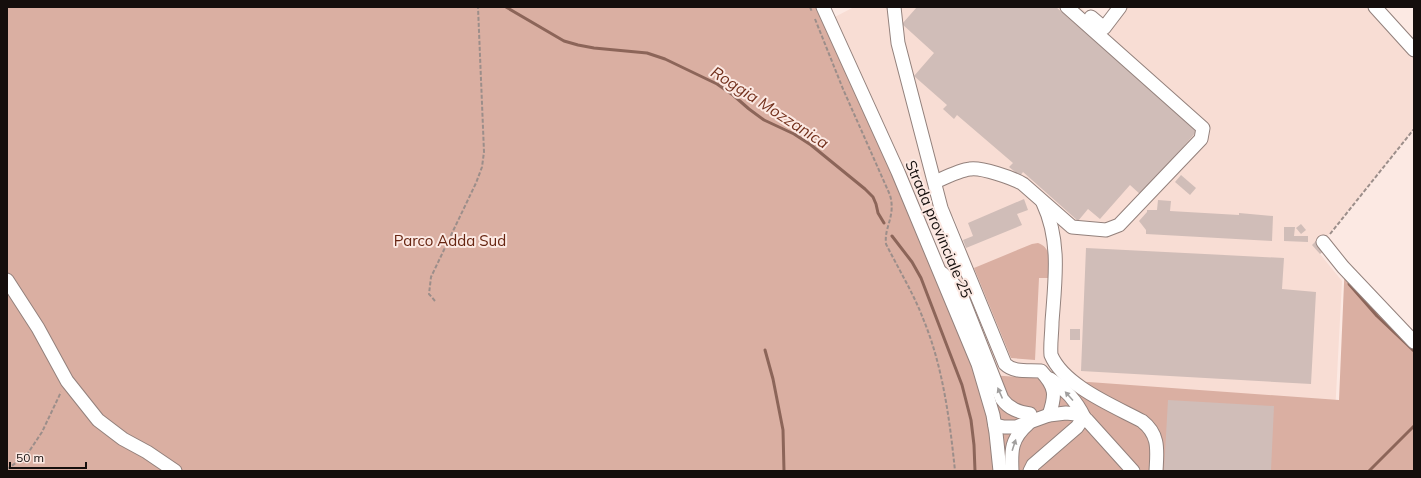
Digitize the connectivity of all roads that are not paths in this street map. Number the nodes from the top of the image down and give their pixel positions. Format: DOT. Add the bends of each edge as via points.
graph roads {
  1 [pos="823,7"];
  2 [pos="894,7"];
  3 [pos="1067,7"];
  4 [pos="1080,7"];
  5 [pos="1120,7"];
  6 [pos="1376,7"];
  7 [pos="1414,50"];
  8 [pos="935,182"];
  9 [pos="1042,200"];
  10 [pos="1322,242"];
  11 [pos="939,271"];
  12 [pos="7,280"];
  13 [pos="1414,342"];
  14 [pos="1048,378"];
  15 [pos="1049,415"];
  16 [pos="1084,417"];
  17 [pos="1029,419"];
  18 [pos="995,425"];
  19 [pos="175,471"];
  20 [pos="1000,471"];
  21 [pos="1012,471"];
  22 [pos="1030,471"];
  23 [pos="1133,471"];
  24 [pos="1156,471"];
  1 -- 11 [label="street, Strada provinciale 25" via="898,172"];
  2 -- 8 [label="street" via="898,43"];
  3 -- 9 [label="street" via="1202,128 1201,140 1119,225 1106,230 1072,227"];
  4 -- 5 [label="street" via="1104,28"];
  6 -- 7 [label="street"];
  8 -- 9 [label="street" via="970,169 994,173 1023,184"];
  8 -- 14 [label="street" via="942,208 1004,364 1018,370 1041,371"];
  9 -- 24 [label="street" via="1051,222 1056,257 1051,355 1075,383 1142,421 1151,429 1157,446"];
  10 -- 13 [label="street"];
  17 -- 11 [label="street, one-way" via="1002,399 960,292"];
  11 -- 18 [label="street, Strada provinciale 25" via="978,364"];
  12 -- 19 [label="street" via="38,328 67,381 98,420 123,439"];
  14 -- 15 [label="street" via="1055,394"];
  16 -- 14 [label="street, one-way" via="1080,408 1060,386"];
  15 -- 16 [label="street" via="1071,413"];
  15 -- 17 [label="street"];
  16 -- 22 [label="street" via="1077,427 1033,465"];
  16 -- 23 [label="street"];
  17 -- 18 [label="street" via="1021,426 1010,428"];
  21 -- 17 [label="street, one-way" via="1014,441"];
  18 -- 20 [label="street, Strada provinciale 25"];
}
